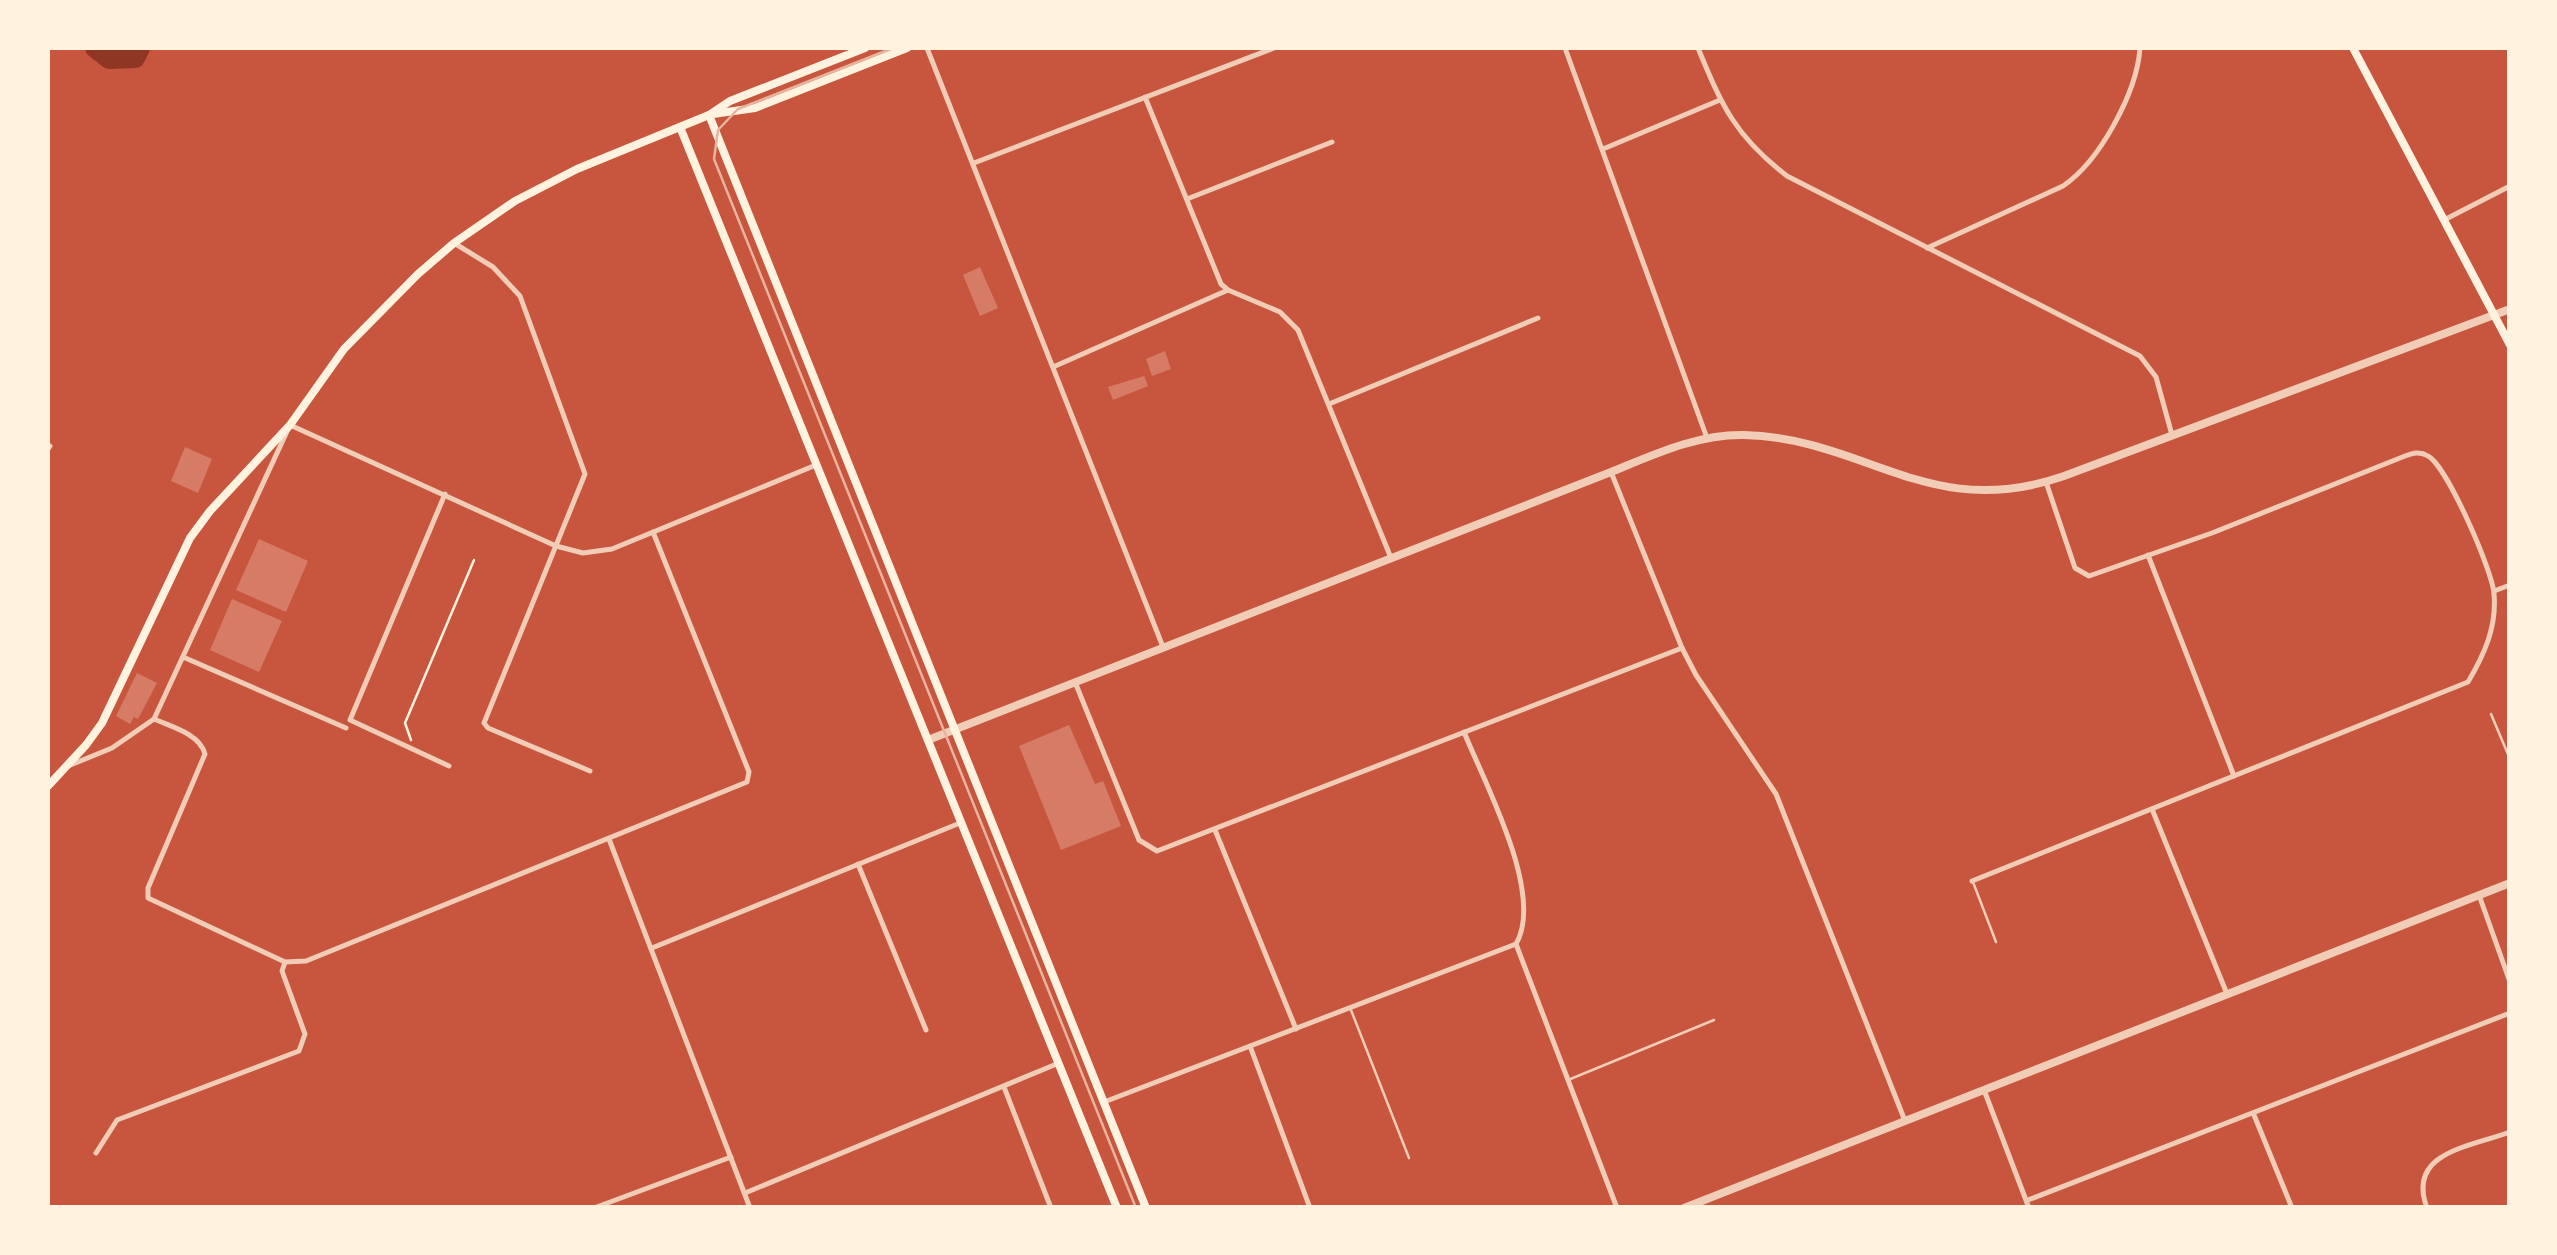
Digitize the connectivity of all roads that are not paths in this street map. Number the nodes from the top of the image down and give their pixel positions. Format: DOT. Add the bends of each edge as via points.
graph roads {
  1 [pos="865,48"];
  2 [pos="907,48"];
  3 [pos="927,48"];
  4 [pos="1274,48"];
  5 [pos="1565,48"];
  6 [pos="1698,48"];
  7 [pos="2140,48"];
  8 [pos="2353,48"];
  9 [pos="1145,98"];
  10 [pos="1720,100"];
  11 [pos="709,115"];
  12 [pos="680,127"];
  13 [pos="1332,142"];
  14 [pos="1602,150"];
  15 [pos="972,164"];
  16 [pos="2510,186"];
  17 [pos="1187,199"];
  18 [pos="2444,220"];
  19 [pos="454,242"];
  20 [pos="1928,248"];
  21 [pos="1228,290"];
  22 [pos="2510,309"];
  23 [pos="2494,316"];
  24 [pos="1538,318"];
  25 [pos="2510,344"];
  26 [pos="1053,367"];
  27 [pos="1329,404"];
  28 [pos="290,426"];
  29 [pos="2172,436"];
  30 [pos="1707,438"];
  31 [pos="816,465"];
  32 [pos="1611,472"];
  33 [pos="2046,482"];
  34 [pos="445,494"];
  35 [pos="653,532"];
  36 [pos="556,546"];
  37 [pos="2148,555"];
  38 [pos="1391,558"];
  39 [pos="2510,585"];
  40 [pos="2494,591"];
  41 [pos="1163,647"];
  42 [pos="1682,648"];
  43 [pos="183,657"];
  44 [pos="1075,682"];
  45 [pos="2491,714"];
  46 [pos="154,719"];
  47 [pos="346,728"];
  48 [pos="955,729"];
  49 [pos="1464,732"];
  50 [pos="928,740"];
  51 [pos="2510,759"];
  52 [pos="67,766"];
  53 [pos="450,766"];
  54 [pos="590,771"];
  55 [pos="2234,776"];
  56 [pos="48,786"];
  57 [pos="2152,809"];
  58 [pos="960,823"];
  59 [pos="1216,830"];
  60 [pos="609,839"];
  61 [pos="858,864"];
  62 [pos="1972,880"];
  63 [pos="2510,882"];
  64 [pos="2479,895"];
  65 [pos="1996,942"];
  66 [pos="1516,944"];
  67 [pos="652,948"];
  68 [pos="284,962"];
  69 [pos="2508,971"];
  70 [pos="2510,982"];
  71 [pos="2227,994"];
  72 [pos="1350,1008"];
  73 [pos="2510,1013"];
  74 [pos="1714,1020"];
  75 [pos="1296,1028"];
  76 [pos="926,1030"];
  77 [pos="1250,1046"];
  78 [pos="1059,1063"];
  79 [pos="1568,1080"];
  80 [pos="1004,1087"];
  81 [pos="1984,1090"];
  82 [pos="1104,1102"];
  83 [pos="2254,1114"];
  84 [pos="1905,1121"];
  85 [pos="2510,1132"];
  86 [pos="96,1153"];
  87 [pos="732,1157"];
  88 [pos="1409,1158"];
  89 [pos="744,1193"];
  90 [pos="2029,1204"];
  91 [pos="594,1208"];
  92 [pos="750,1208"];
  93 [pos="1051,1208"];
  94 [pos="1117,1208"];
  95 [pos="1146,1208"];
  96 [pos="1310,1208"];
  97 [pos="1617,1208"];
  98 [pos="1684,1208"];
  99 [pos="2292,1208"];
  100 [pos="2427,1208"];
  1 -- 11 [label="main road"];
  2 -- 11 [label="main road" via="754,108"];
  3 -- 15 [label="street"];
  4 -- 9 [label="street"];
  5 -- 14 [label="street"];
  6 -- 10 [label="street"];
  7 -- 20 [label="street" via="2130,91 2080,174"];
  8 -- 18 [label="main road"];
  9 -- 15 [label="street"];
  9 -- 17 [label="street"];
  10 -- 14 [label="street"];
  10 -- 20 [label="street" via="1741,135 1788,176"];
  11 -- 12 [label="main road"];
  11 -- 48 [label="main road"];
  12 -- 19 [label="main road" via="577,169"];
  12 -- 31 [label="main road"];
  13 -- 17 [label="street"];
  14 -- 30 [label="street"];
  15 -- 26 [label="street"];
  16 -- 18 [label="street"];
  17 -- 21 [label="street"];
  18 -- 23 [label="main road"];
  19 -- 28 [label="main road" via="362,329"];
  19 -- 36 [label="street" via="493,267 520,296 581,459 586,474"];
  20 -- 29 [label="street" via="2140,356 2156,377"];
  21 -- 26 [label="street"];
  21 -- 27 [label="street" via="1280,312 1298,330"];
  22 -- 23 [label="street"];
  23 -- 25 [label="main road"];
  23 -- 29 [label="street"];
  24 -- 27 [label="street"];
  26 -- 41 [label="street"];
  27 -- 38 [label="street"];
  28 -- 34 [label="street"];
  28 -- 43 [label="street"];
  28 -- 52 [label="main road" via="190,538 102,723"];
  29 -- 33 [label="street"];
  30 -- 32 [label="street"];
  30 -- 33 [label="street" via="1788,439 1951,489 1999,492"];
  31 -- 35 [label="street"];
  31 -- 50 [label="main road"];
  32 -- 38 [label="street"];
  32 -- 42 [label="street"];
  33 -- 37 [label="street" via="2078,572 2094,576"];
  34 -- 36 [label="street"];
  34 -- 53 [label="street" via="350,718"];
  35 -- 36 [label="street" via="612,549 583,553"];
  35 -- 60 [label="street" via="749,779"];
  36 -- 54 [label="street" via="484,722"];
  37 -- 40 [label="street" via="2421,453 2453,486"];
  37 -- 55 [label="street"];
  38 -- 41 [label="street"];
  39 -- 40 [label="street"];
  40 -- 55 [label="street" via="2493,624 2468,682"];
  41 -- 44 [label="street"];
  42 -- 49 [label="street"];
  42 -- 84 [label="street" via="1776,794"];
  43 -- 46 [label="street"];
  43 -- 47 [label="street"];
  44 -- 48 [label="street"];
  44 -- 59 [label="street" via="1139,840 1150,850 1164,850"];
  45 -- 51 [label="lane"];
  46 -- 52 [label="street" via="112,748"];
  46 -- 68 [label="street" via="196,739 205,754 148,898"];
  48 -- 50 [label="street"];
  48 -- 82 [label="main road"];
  49 -- 59 [label="street"];
  49 -- 66 [label="street" via="1524,892 1526,912"];
  50 -- 58 [label="main road"];
  52 -- 56 [label="main road"];
  55 -- 57 [label="street"];
  57 -- 62 [label="street"];
  57 -- 71 [label="street"];
  58 -- 61 [label="street"];
  58 -- 78 [label="main road"];
  59 -- 75 [label="street"];
  60 -- 67 [label="street"];
  60 -- 68 [label="street" via="306,961"];
  61 -- 67 [label="street"];
  61 -- 76 [label="street"];
  62 -- 65 [label="lane"];
  63 -- 64 [label="street"];
  64 -- 69 [label="street"];
  64 -- 71 [label="street"];
  66 -- 72 [label="street"];
  66 -- 79 [label="street"];
  67 -- 87 [label="street"];
  68 -- 86 [label="street" via="305,1034 299,1051 117,1120"];
  69 -- 70 [label="street"];
  71 -- 81 [label="street"];
  72 -- 75 [label="street"];
  72 -- 88 [label="lane"];
  73 -- 83 [label="street"];
  74 -- 79 [label="lane"];
  75 -- 77 [label="street"];
  77 -- 82 [label="street"];
  77 -- 96 [label="street"];
  78 -- 80 [label="street"];
  78 -- 94 [label="main road"];
  79 -- 97 [label="street"];
  80 -- 89 [label="street"];
  80 -- 93 [label="street"];
  81 -- 84 [label="street"];
  81 -- 90 [label="street"];
  82 -- 95 [label="main road"];
  83 -- 90 [label="street"];
  83 -- 99 [label="street"];
  84 -- 98 [label="street"];
  85 -- 100 [label="street" via="2431,1163 2420,1186"];
  87 -- 89 [label="street"];
  87 -- 91 [label="street"];
  89 -- 92 [label="street"];
}
